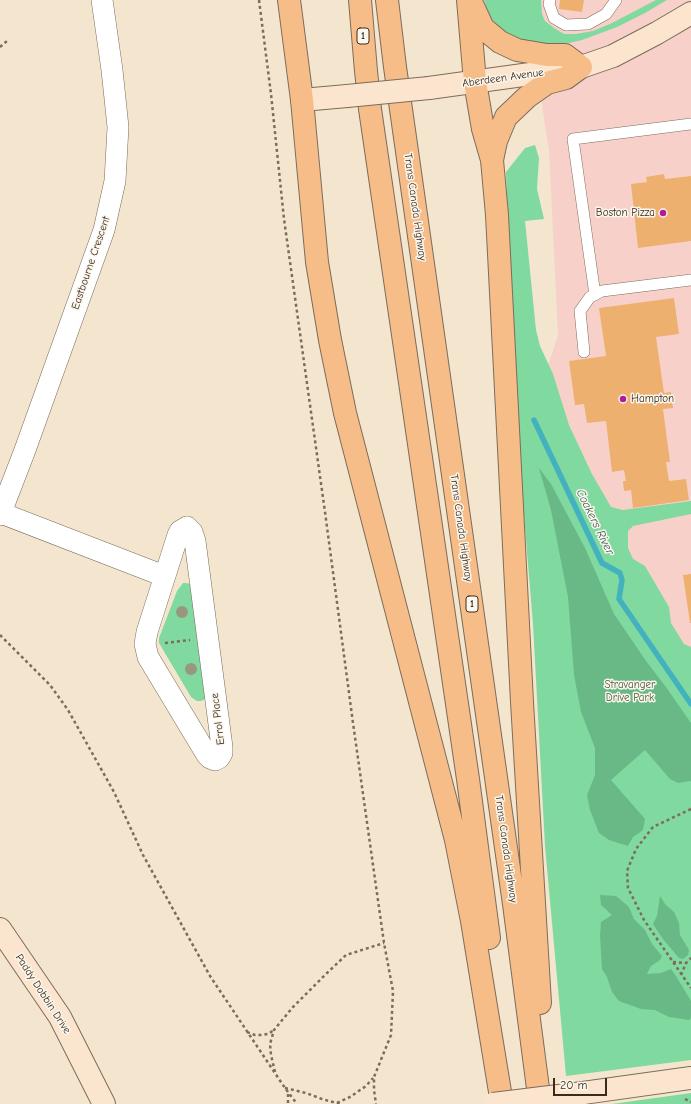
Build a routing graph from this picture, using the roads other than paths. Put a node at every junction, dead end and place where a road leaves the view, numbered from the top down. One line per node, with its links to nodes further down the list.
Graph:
1 (102, 0): 17 (street, Eastbourne Crescent)
2 (289, 0): 11 (highway)
3 (360, 0): 24 (highway, 1)
4 (387, 0): 25 (highway, Trans Canada Highway / 1)
5 (469, 0): 9 (highway); 10 (highway)
6 (550, 0): 7 (lane)
7 (616, 0)
8 (691, 13): 9 (main road, Aberdeen Avenue)
9 (581, 67): 10 (main road, Aberdeen Avenue); 13 (highway)
10 (475, 82): 11 (main road, Aberdeen Avenue, bridge); 13 (highway)
11 (302, 100): 23 (highway)
12 (691, 124): 15 (lane)
13 (492, 160): 26 (highway)
14 (691, 280): 15 (lane)
15 (595, 295): 16 (lane)
16 (584, 352)
17 (0, 514): 18 (street)
18 (164, 576): 18 (street, Errol Place)
19 (0, 929): 21 (main road, Paddy Dobbin Drive)
20 (691, 1078): 22 (main road, bridge)
21 (104, 1104)
22 (493, 1104)
23 (502, 1104)
24 (509, 1104)
25 (540, 1104)
26 (546, 1104)

